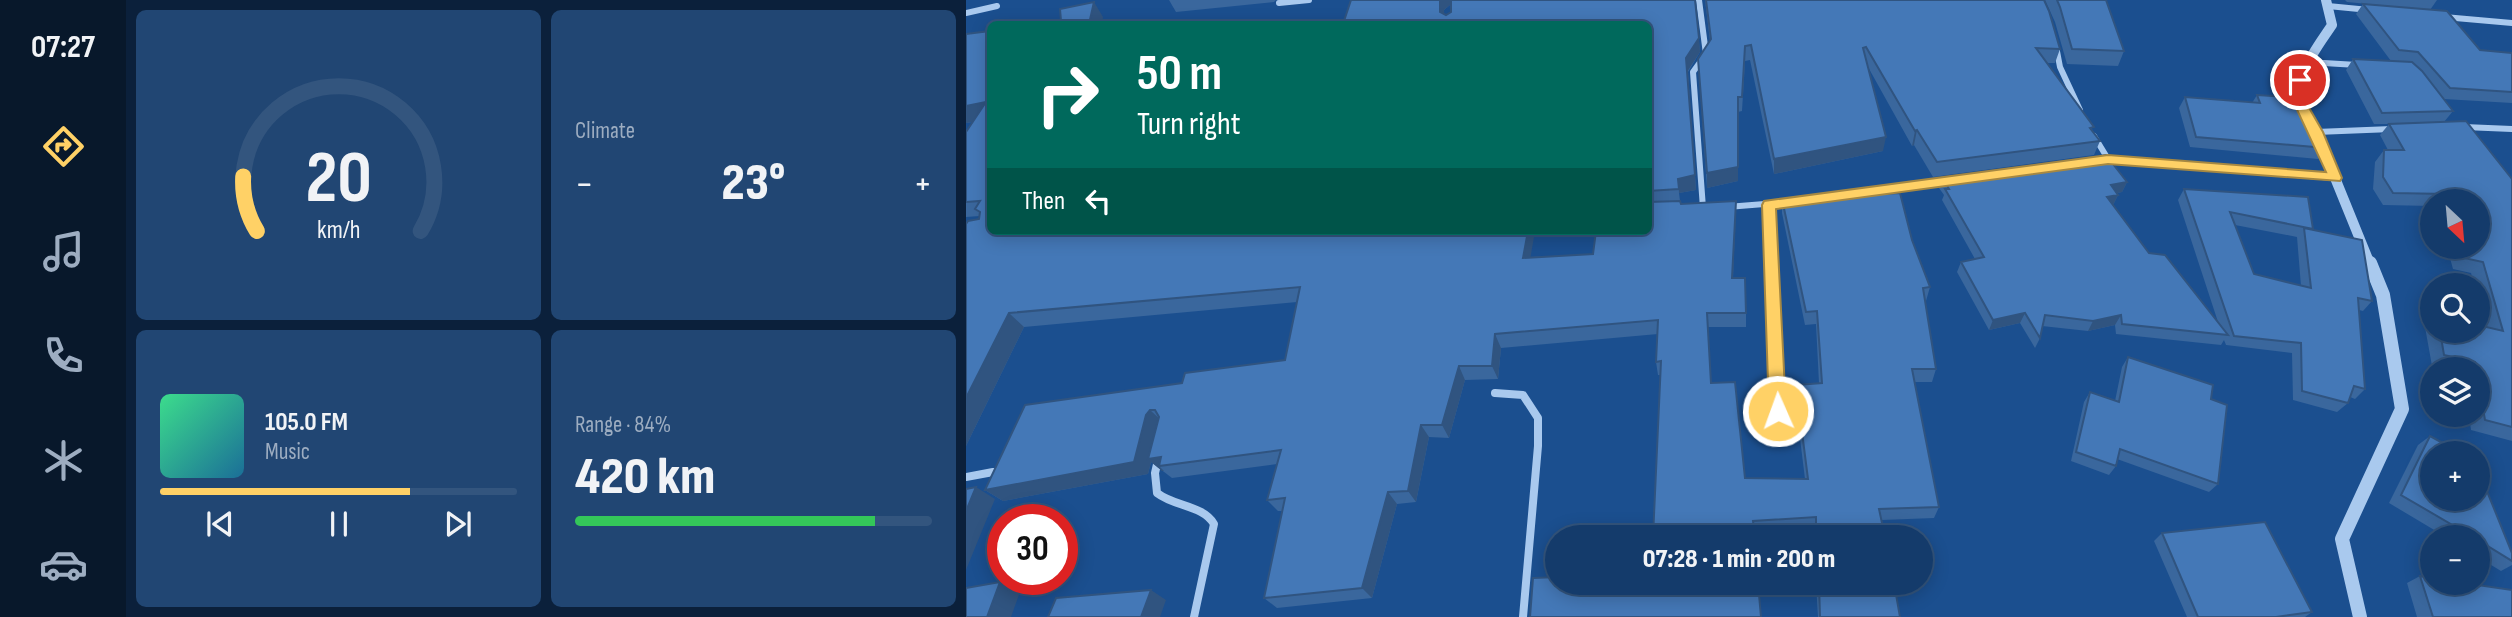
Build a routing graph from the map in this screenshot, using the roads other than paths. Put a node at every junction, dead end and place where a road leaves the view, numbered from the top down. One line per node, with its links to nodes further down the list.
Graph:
1 (1310, 0): 3 (street)
2 (1699, 0): 24 (street)
3 (1279, 3)
4 (2327, 3): 6 (street); 11 (street)
5 (997, 6): 7 (street)
6 (2380, 11)
7 (966, 13)
8 (2433, 16): 9 (street)
9 (2512, 23)
10 (2054, 40): 17 (street)
11 (2307, 62): 12 (street); 16 (street)
12 (2369, 65)
13 (2455, 127): 15 (street)
14 (2399, 129): 16 (street)
15 (2512, 129)
16 (2316, 132): 19 (street)
17 (2108, 159): 18 (street); 19 (street)
18 (2094, 161)
19 (2335, 178): 33 (street)
20 (1959, 179): 21 (street)
21 (1810, 200)
22 (1796, 201): 23 (street)
23 (1769, 205): 24 (street); 27 (street)
24 (1703, 208): 25 (street)
25 (1690, 209)
26 (1495, 393): 32 (street)
27 (1778, 411)
28 (1160, 451): 31 (street)
29 (993, 472): 30 (street)
30 (966, 477)
31 (1194, 617)
32 (1524, 617)
33 (2360, 617)

